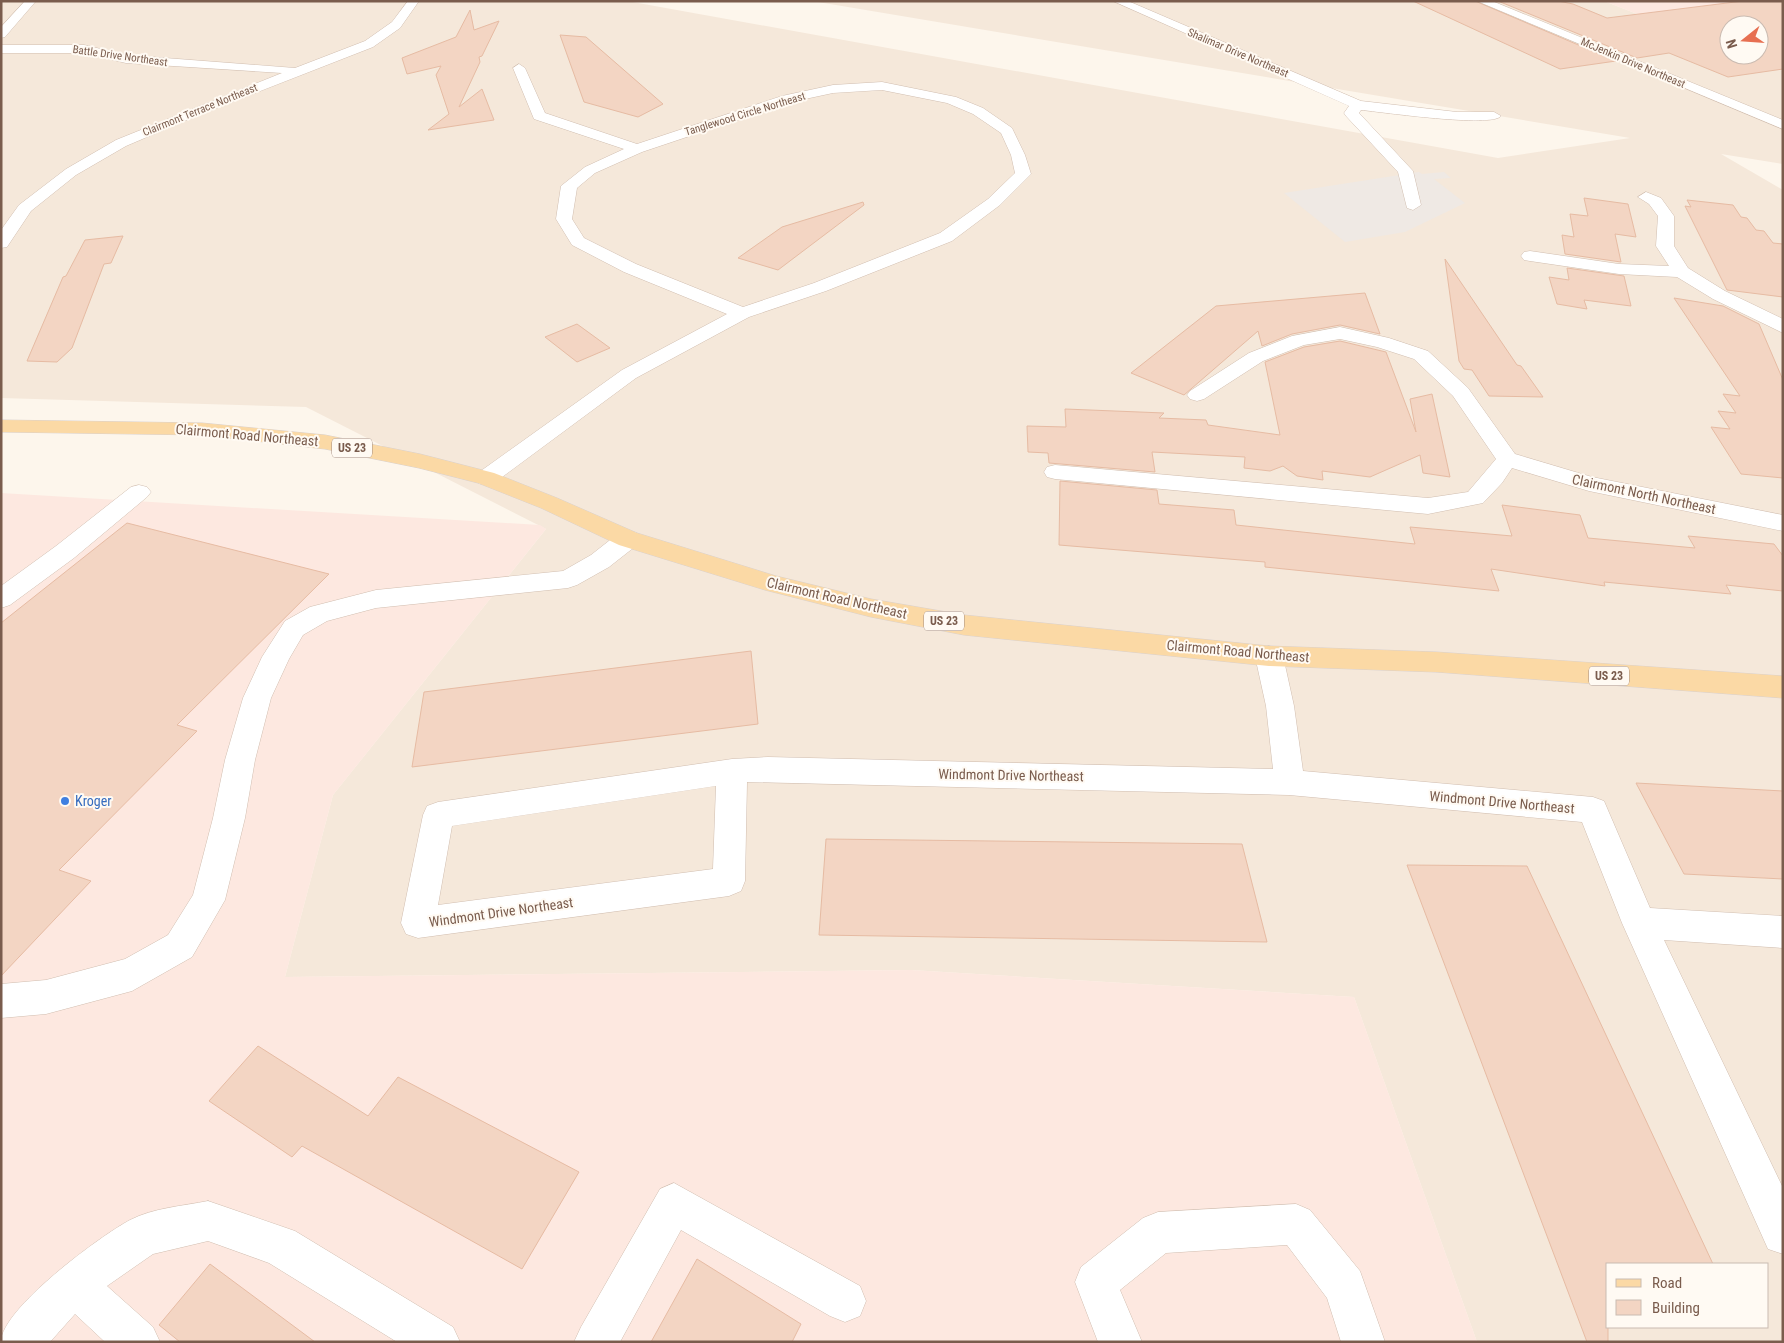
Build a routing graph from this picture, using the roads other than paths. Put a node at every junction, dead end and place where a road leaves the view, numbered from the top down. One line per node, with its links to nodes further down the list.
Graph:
1 (32, 1): 5 (street)
2 (414, 1): 8 (street, Clairmont Terrace Northeast)
3 (1118, 1): 9 (street, Shalimar Drive Northeast)
4 (1482, 1): 11 (street, McJenkin Drive Northeast)
5 (1, 34)
6 (1, 49): 8 (street, Battle Drive Northeast)
7 (519, 68): 12 (street)
8 (299, 70): 15 (street, Clairmont Terrace Northeast)
9 (1358, 105): 10 (street, Shalimar Drive Northeast); 14 (street)
10 (1494, 116)
11 (1783, 125)
12 (637, 149): 18 (street, Tanglewood Circle Northeast); 18 (street, Tanglewood Circle Northeast)
13 (1646, 197): 17 (street)
14 (1413, 205)
15 (2, 240)
16 (1530, 256): 17 (street)
17 (1681, 272): 19 (street)
18 (742, 313): 24 (street, Tanglewood Circle Northeast)
19 (1783, 326)
20 (1197, 395): 22 (street)
21 (1, 426): 24 (main road, Clairmont Road Northeast / US 23)
22 (1507, 459): 23 (street); 26 (street, Clairmont North Northeast)
23 (1055, 472)
24 (486, 478): 27 (main road, Clairmont Road Northeast / US 23)
25 (139, 492): 28 (street)
26 (1783, 523)
27 (628, 538): 29 (main road, Clairmont Road Northeast / US 23); 35 (street)
28 (1, 599)
29 (1269, 656): 30 (main road, Clairmont Road Northeast / US 23); 32 (street)
30 (1783, 687)
31 (732, 771): 31 (street, Windmont Drive Northeast); 32 (street, Windmont Drive Northeast)
32 (1289, 782): 33 (street, Windmont Drive Northeast)
33 (1639, 923): 34 (street); 36 (street, Windmont Drive Northeast)
34 (1783, 932)
35 (1, 1001)
36 (1783, 1234)
37 (73, 1284): 39 (street); 40 (street); 41 (street)
38 (845, 1301): 42 (street)
39 (20, 1342)
40 (138, 1342)
41 (438, 1342)
42 (596, 1342)
43 (1120, 1342): 44 (street)
44 (1363, 1342)

